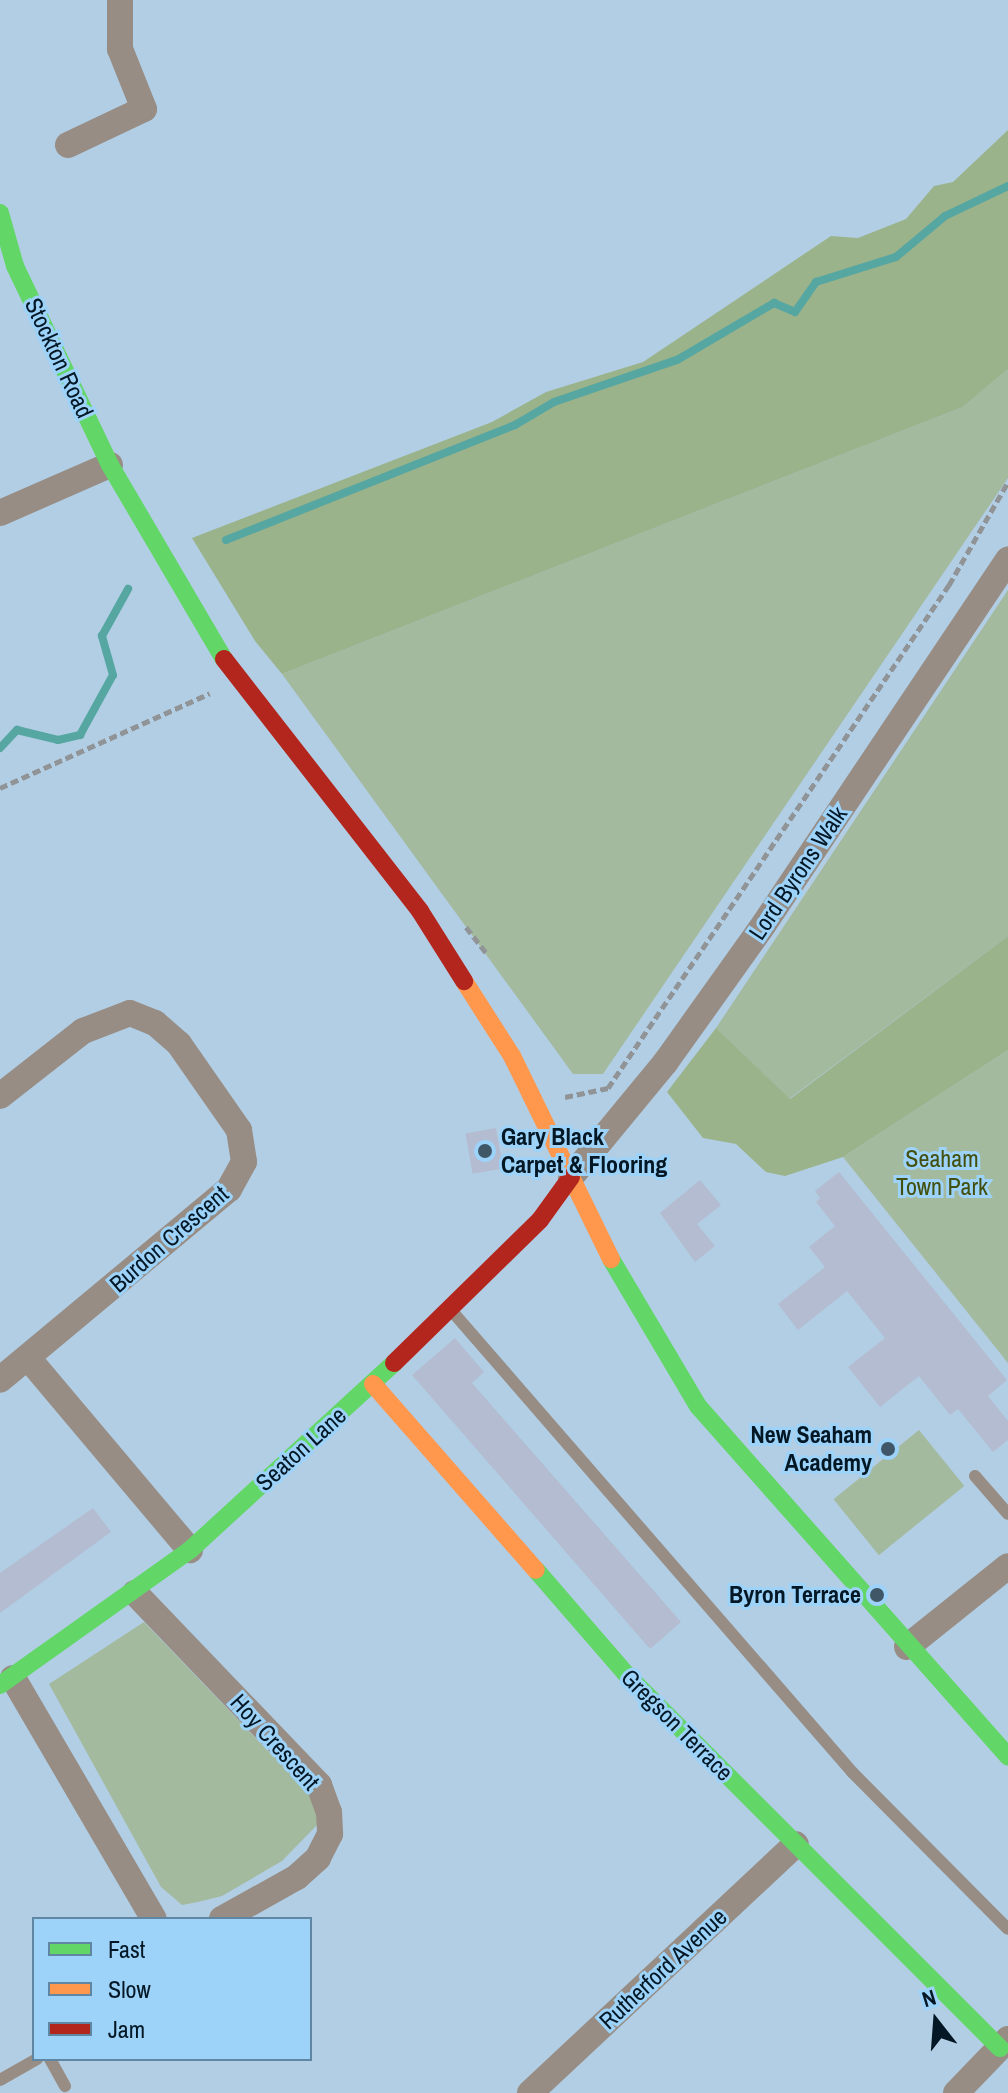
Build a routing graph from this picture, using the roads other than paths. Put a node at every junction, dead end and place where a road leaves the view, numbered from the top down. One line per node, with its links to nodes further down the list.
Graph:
1 (120, 0): 2 (street)
2 (68, 145)
3 (0, 213): 4 (main road, Stockton Road)
4 (110, 465): 5 (street); 8 (main road, Stockton Road)
5 (0, 513)
6 (1008, 559): 8 (street, Lord Byrons Walk)
7 (0, 1096): 10 (street, Burdon Crescent)
8 (571, 1177): 9 (main road, Seaton Lane); 18 (main road, Stockton Road)
9 (449, 1308): 12 (main road, Seaton Lane); 24 (lane)
10 (29, 1359): 11 (street, Burdon Crescent); 15 (street)
11 (0, 1380)
12 (373, 1384): 15 (main road, Seaton Lane); 21 (main road, Gregson Terrace)
13 (975, 1476): 14 (lane)
14 (1008, 1514)
15 (190, 1550): 17 (main road, Seaton Lane)
16 (1008, 1566): 18 (street)
17 (135, 1593): 19 (main road, Seaton Lane); 23 (street, Hoy Crescent)
18 (907, 1647): 20 (main road, Stockton Road)
19 (6, 1681): 22 (street)
20 (1008, 1756)
21 (796, 1844): 25 (main road, Gregson Terrace); 30 (street, Rutherford Avenue)
22 (153, 1917)
23 (226, 1917)
24 (1008, 1929)
25 (1004, 2044): 31 (street)
26 (33, 2061): 28 (lane)
27 (51, 2061): 29 (lane)
28 (0, 2080)
29 (65, 2086)
30 (530, 2093)
31 (956, 2093)

